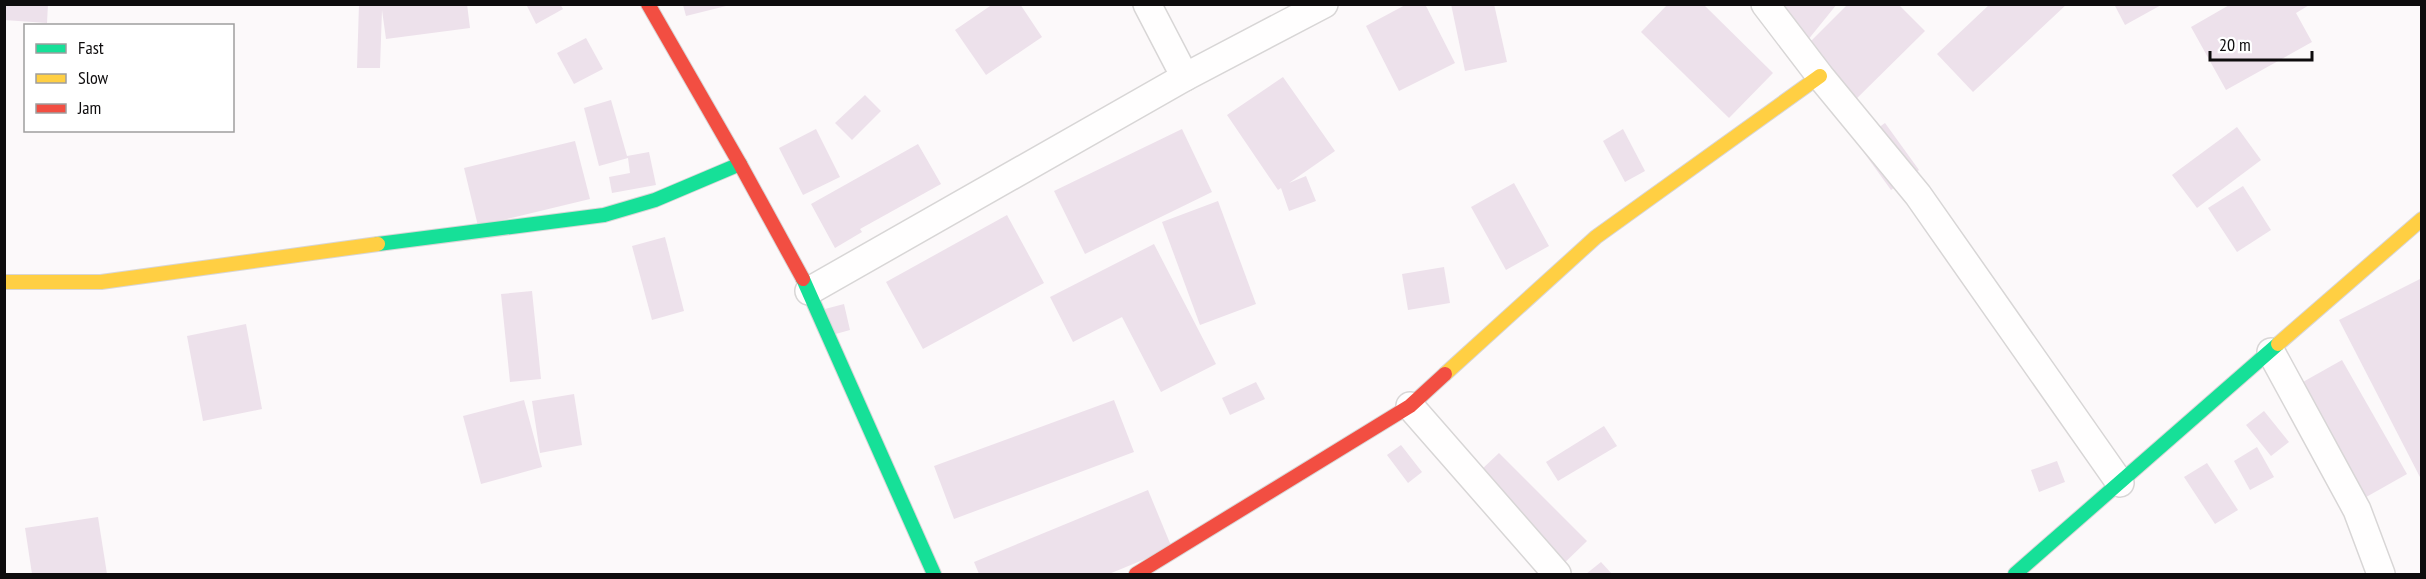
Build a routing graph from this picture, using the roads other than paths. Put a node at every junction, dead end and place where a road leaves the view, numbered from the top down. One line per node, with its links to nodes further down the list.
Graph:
1 (648, 4): 7 (street)
2 (1147, 4): 6 (street)
3 (1324, 4): 6 (street)
4 (1765, 4): 5 (street)
5 (1820, 76): 12 (street); 13 (street)
6 (1185, 77): 10 (street)
7 (740, 164): 9 (street); 10 (street)
8 (2421, 219): 11 (street)
9 (4, 282)
10 (809, 291): 14 (street)
11 (2271, 352): 13 (street); 18 (street)
12 (1410, 406): 15 (street); 16 (street)
13 (2120, 483): 17 (street)
14 (934, 574)
15 (1136, 574)
16 (1557, 574)
17 (2015, 574)
18 (2380, 574)

